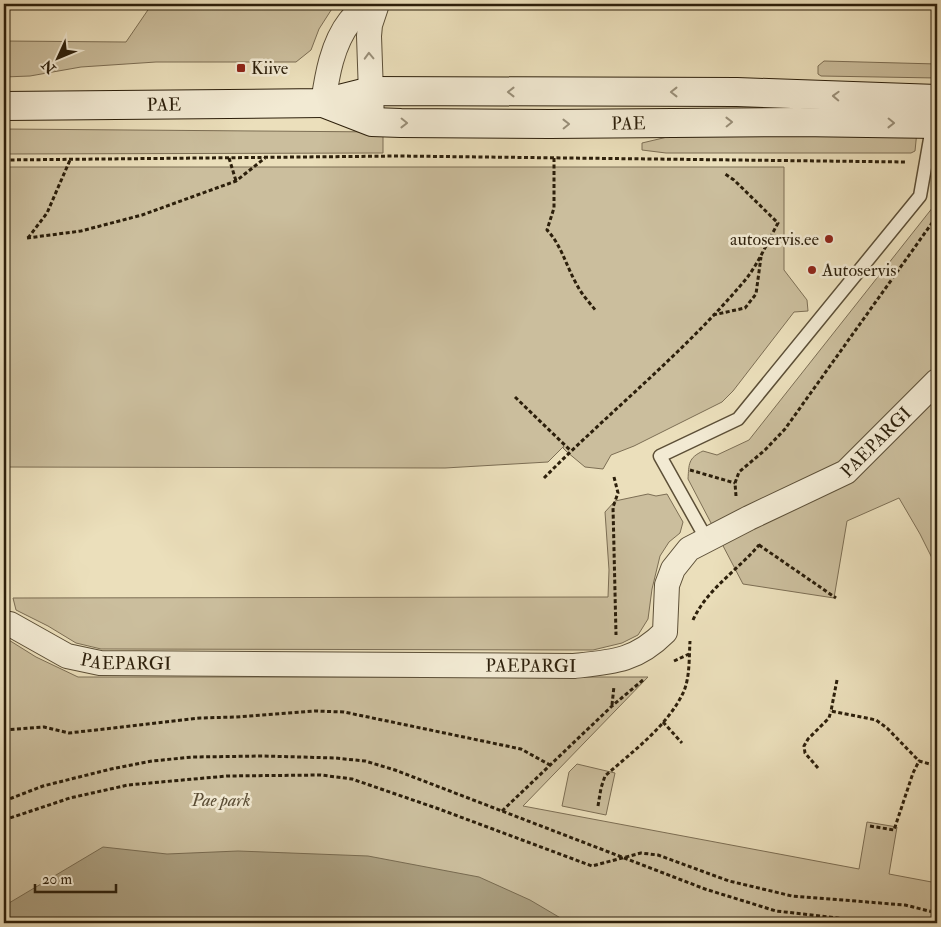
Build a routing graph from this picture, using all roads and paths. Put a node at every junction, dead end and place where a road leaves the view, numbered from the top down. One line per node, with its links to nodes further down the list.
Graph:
1 (371, 6): 2 (street, one-way to 1); 3 (street)
2 (371, 91): 3 (main road, PAE); 5 (main road, PAE, one-way to 2); 6 (street)
3 (323, 104): 4 (main road, PAE); 6 (main road, PAE)
4 (4, 106)
5 (934, 111): 6 (main road, PAE, one-way to 5); 12 (lane)
6 (372, 122)
7 (229, 158): 8 (path); 11 (path); 14 (path)
8 (265, 158): 9 (path); 14 (path)
9 (554, 158): 12 (path); 17 (path)
10 (4, 160): 11 (path)
11 (70, 160): 14 (path)
12 (926, 162): 22 (lane)
13 (725, 174): 16 (path)
14 (236, 181)
15 (937, 216): 25 (path)
16 (761, 254): 18 (path); 18 (path)
17 (596, 311)
18 (713, 315): 21 (path)
19 (937, 381): 26 (street, PAEPARGI)
20 (515, 397): 21 (path)
21 (571, 451): 24 (path)
22 (663, 461): 25 (path); 27 (lane)
23 (614, 477): 34 (path)
24 (544, 478)
25 (735, 483): 26 (path)
26 (749, 518): 27 (street, PAEPARGI); 28 (path)
27 (707, 540): 34 (street, PAEPARGI)
28 (759, 545): 29 (path); 31 (path)
29 (836, 598)
30 (4, 623): 34 (street, PAEPARGI)
31 (692, 627)
32 (690, 635): 33 (path)
33 (689, 654): 35 (path); 40 (path)
34 (616, 661): 38 (path)
35 (672, 662)
36 (649, 676): 38 (path)
37 (837, 680): 39 (path)
38 (612, 706): 44 (path)
39 (831, 711): 43 (path); 46 (path)
40 (663, 722): 42 (path); 48 (path)
41 (4, 730): 44 (path)
42 (682, 743)
43 (919, 761): 45 (path); 51 (path)
44 (550, 765): 49 (path)
45 (937, 766)
46 (818, 768)
47 (4, 800): 49 (path)
48 (598, 806)
49 (502, 811): 52 (path)
50 (4, 820): 52 (path)
51 (870, 826)
52 (622, 858): 53 (path); 54 (path)
53 (937, 913)
54 (882, 923)

